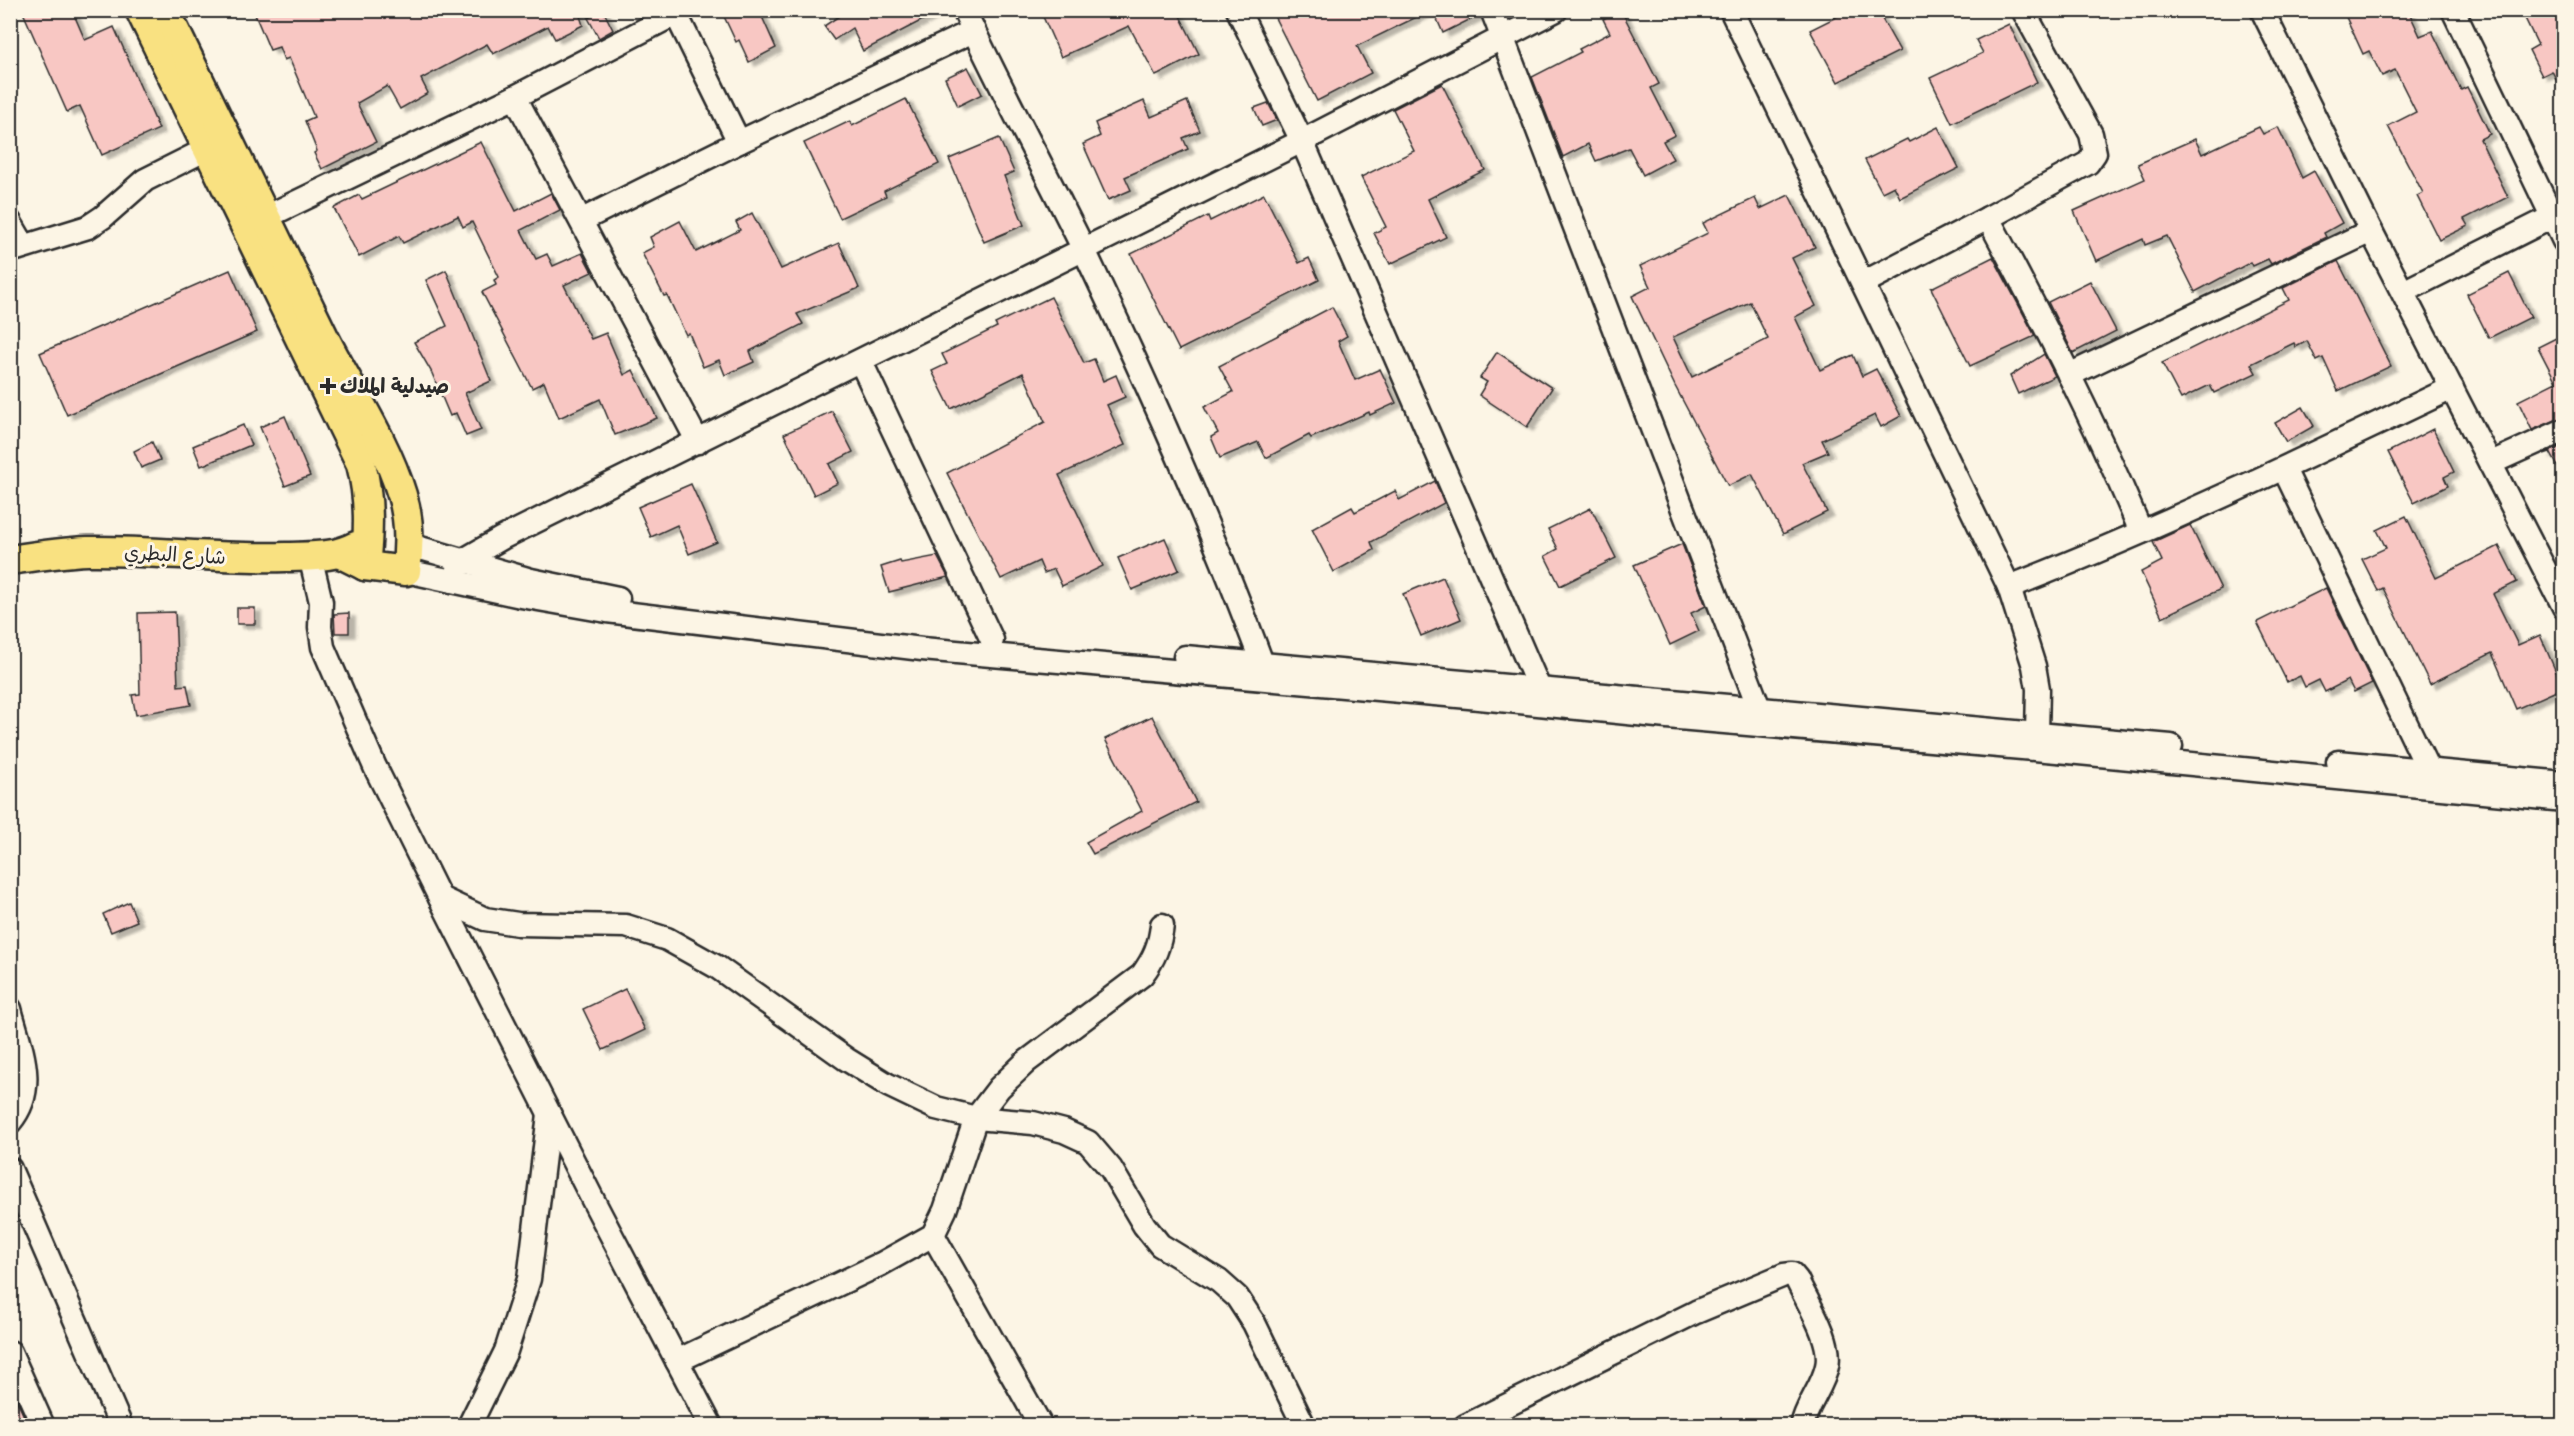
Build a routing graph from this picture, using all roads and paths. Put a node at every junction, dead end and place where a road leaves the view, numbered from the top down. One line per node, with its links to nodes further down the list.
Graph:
1 (140, 10): 16 (main road)
2 (165, 10): 18 (main road)
3 (1238, 10): 14 (street)
4 (1492, 10): 12 (street)
5 (1556, 10): 12 (street)
6 (1731, 10): 26 (street)
7 (2023, 10): 19 (street)
8 (2262, 10): 22 (street)
9 (2453, 10): 17 (street)
10 (674, 12): 13 (street); 15 (street)
11 (969, 21): 15 (street); 25 (street)
12 (1504, 37): 14 (street); 47 (street)
13 (515, 97): 18 (street); 20 (street)
14 (1302, 141): 25 (street); 46 (street)
15 (739, 142): 20 (street)
16 (209, 148): 24 (street); 36 (main road)
17 (2558, 214): 23 (street); 27 (street)
18 (266, 217): 38 (main road)
19 (1988, 218): 26 (street); 29 (street)
20 (582, 220): 32 (street)
21 (10, 222): 24 (street)
22 (2370, 231): 27 (street); 29 (street)
23 (2564, 242)
24 (17, 249)
25 (1083, 249): 28 (street); 45 (street)
26 (1863, 283): 42 (street)
27 (2403, 292): 30 (street)
28 (861, 362): 32 (street); 44 (street)
29 (2069, 375): 35 (street)
30 (2452, 388): 33 (street); 34 (street)
31 (2564, 430): 33 (street)
32 (698, 441): 40 (street)
33 (2491, 463): 43 (street)
34 (2284, 469): 35 (street); 50 (street)
35 (2141, 532): 42 (street)
36 (358, 553): 37 (main road, شارع البطري); 38 (main road, شارع البطري)
37 (310, 556): 39 (main road, شارع البطري); 53 (street)
38 (408, 558): 40 (street); 41 (street)
39 (10, 560)
40 (462, 561): 41 (street); 44 (street)
41 (450, 581): 48 (street)
42 (2009, 586): 49 (street)
43 (2564, 607)
44 (992, 640): 45 (street)
45 (1262, 663): 46 (street)
46 (1539, 688): 47 (street)
47 (1759, 708): 48 (street)
48 (1867, 727): 49 (street); 52 (street)
49 (2037, 733): 50 (street)
50 (2428, 769): 51 (street)
51 (2564, 783)
52 (2564, 800)
53 (440, 898): 56 (street); 57 (street)
54 (1162, 925): 57 (street)
55 (10, 1009): 58 (street)
56 (549, 1114): 62 (street); 65 (street)
57 (976, 1118): 60 (street); 68 (street)
58 (10, 1122)
59 (10, 1169): 64 (street)
60 (933, 1234): 62 (street); 67 (street)
61 (10, 1352): 63 (street)
62 (677, 1361): 66 (street)
63 (43, 1425)
64 (121, 1425)
65 (469, 1425)
66 (711, 1425)
67 (1041, 1425)
68 (1304, 1425)
69 (1465, 1425): 70 (street)
70 (1802, 1425)

